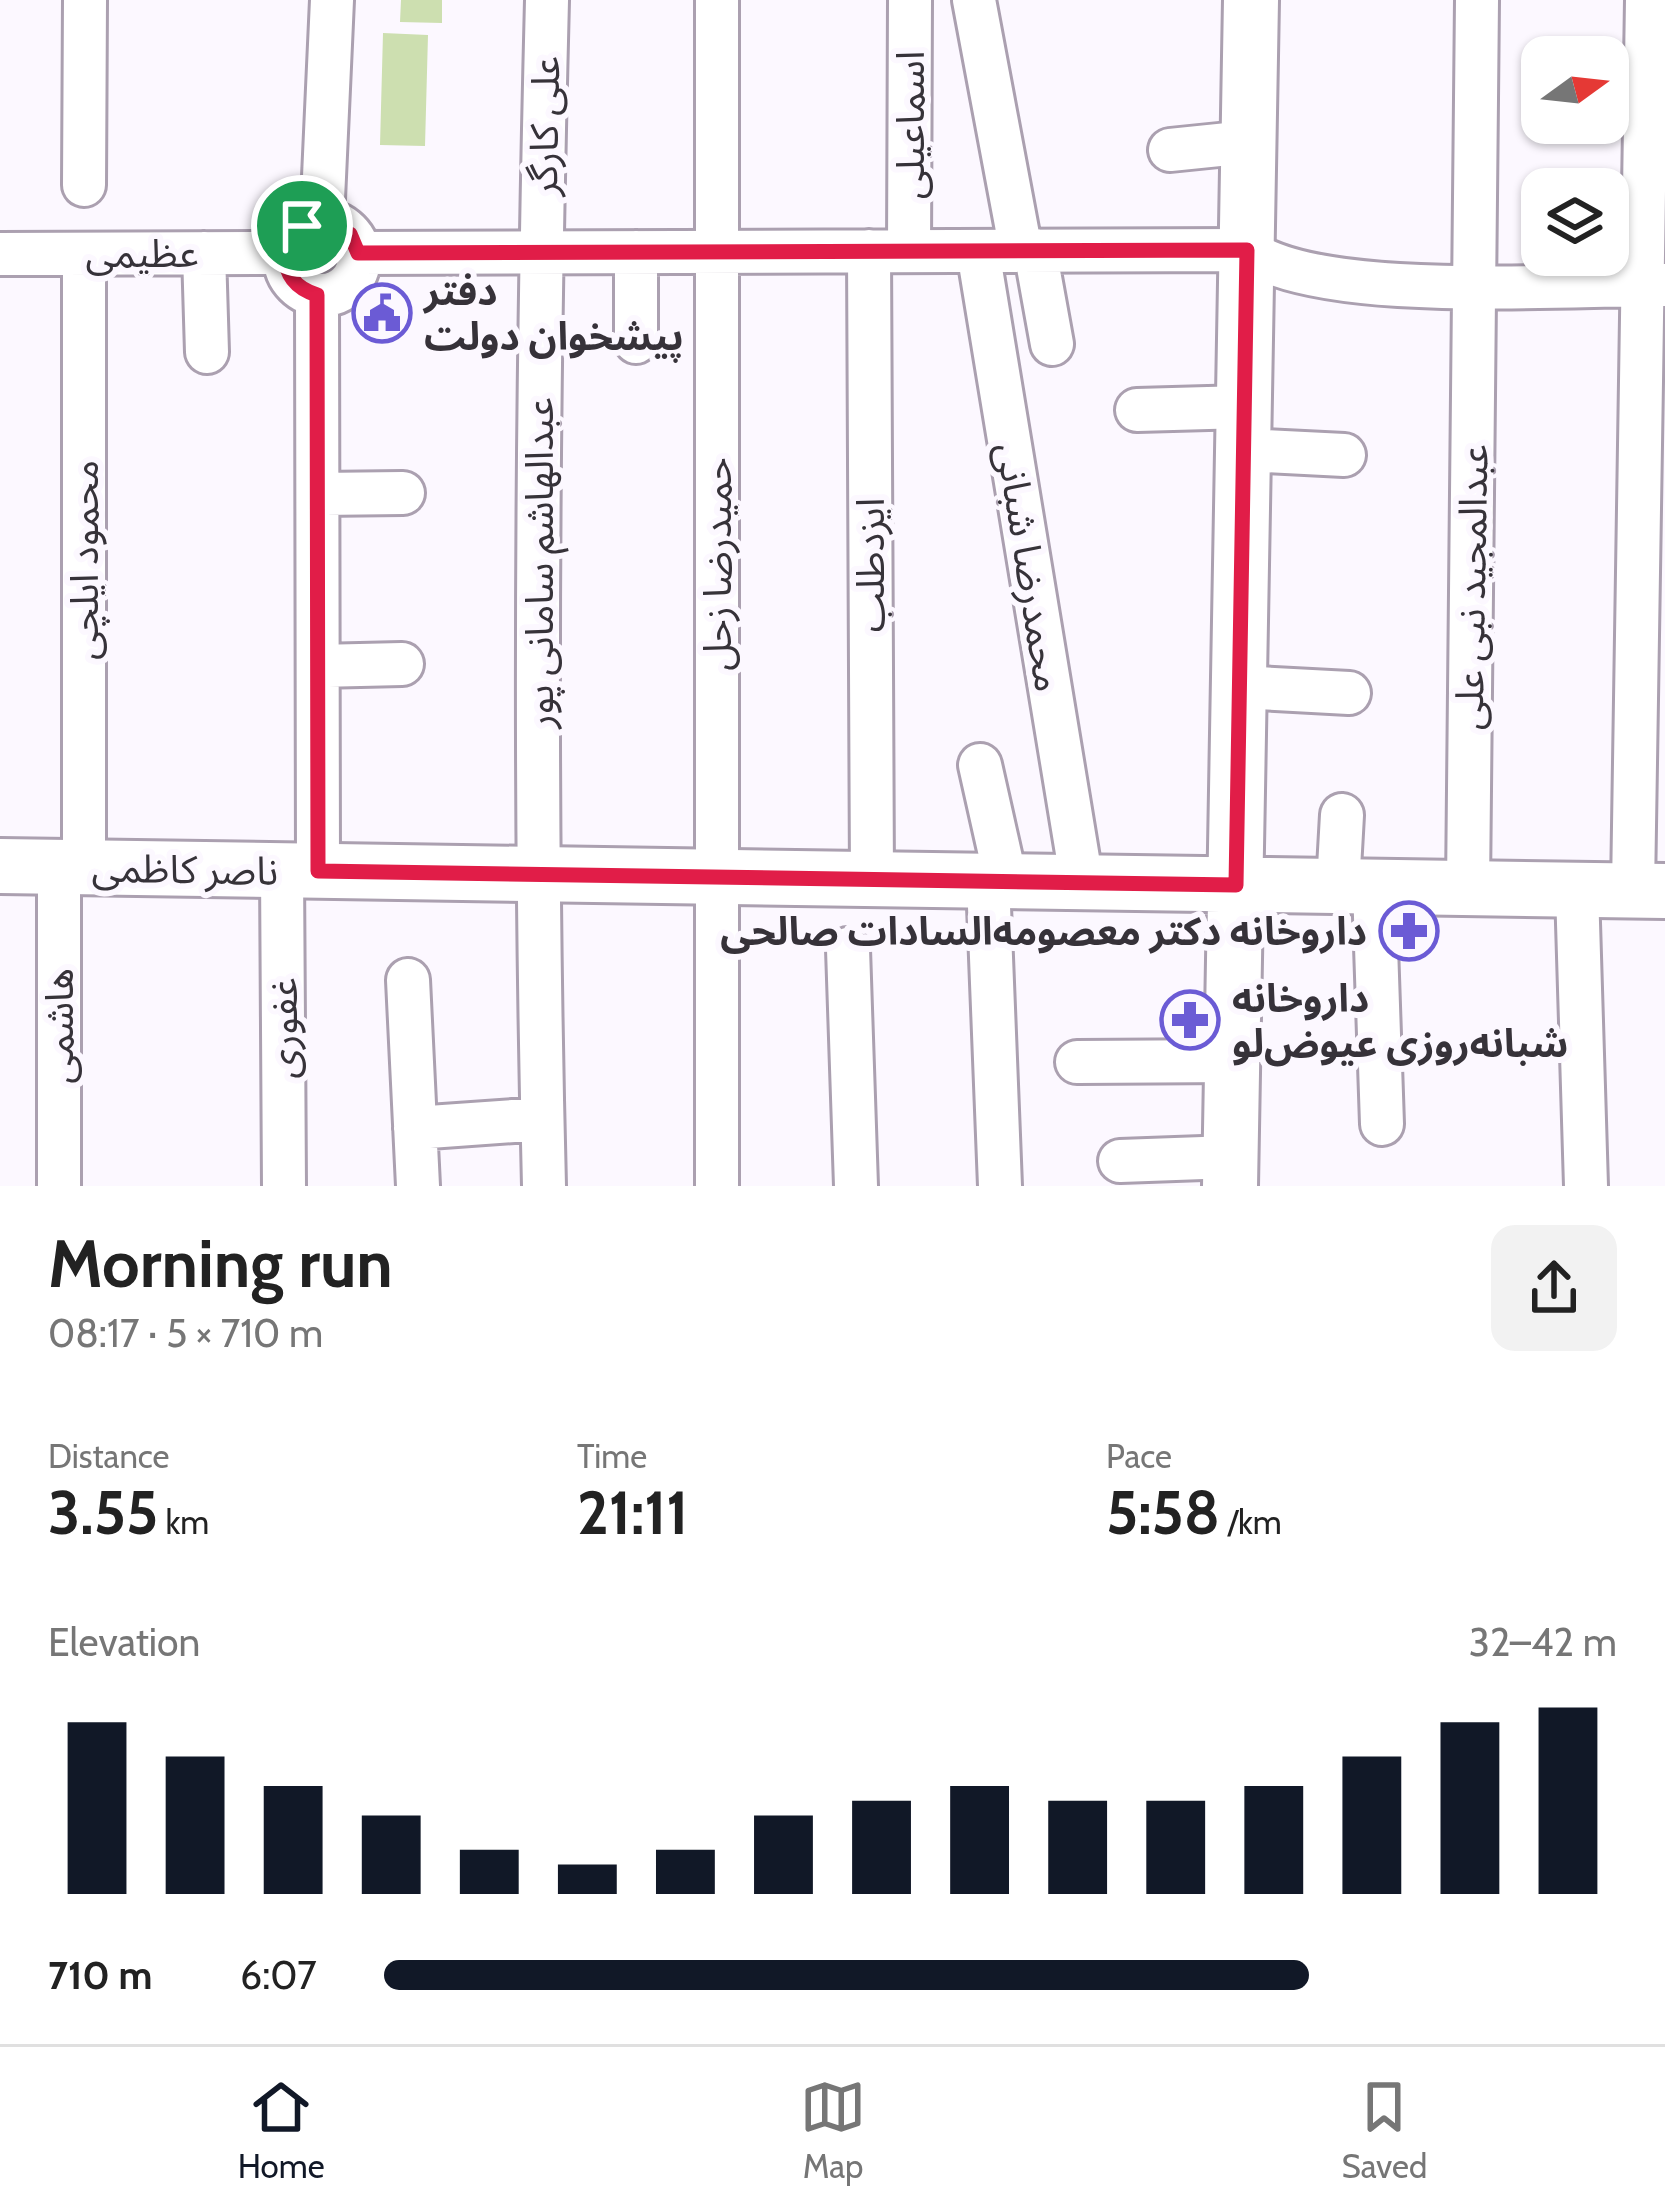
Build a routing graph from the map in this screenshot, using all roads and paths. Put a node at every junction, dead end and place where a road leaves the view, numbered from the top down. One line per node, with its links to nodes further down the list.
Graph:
1 (85, 0): 12 (street)
2 (332, 0): 13 (street)
3 (548, 0): 23 (street, علی کارگر)
4 (717, 0): 19 (street, حمیدرضا زحل)
5 (910, 0): 16 (street, اسماعیلی)
6 (974, 0): 14 (street)
7 (1251, 0): 10 (main road)
8 (1477, 0): 27 (street, عبدالمجید نبی علی)
9 (1647, 0): 26 (street)
10 (1248, 142): 11 (street); 15 (main road)
11 (1170, 150)
12 (84, 185)
13 (322, 221): 21 (street); 22 (street)
14 (1028, 250): 15 (street); 17 (street); 30 (street)
15 (1247, 250): 27 (street); 33 (main road)
16 (889, 251): 17 (street); 19 (street); 48 (street, ایزدطلب)
17 (978, 251): 50 (street, محمدرضا شبانی)
18 (635, 252): 19 (street); 23 (street); 29 (street)
19 (717, 252): 47 (street, حمیدرضا زحل)
20 (205, 253): 21 (street, عظیمی); 25 (street, عظیمی); 31 (street)
21 (285, 253): 28 (street)
22 (358, 253): 23 (street); 28 (street)
23 (541, 253): 46 (street, عبدالهاشم سامانی پور)
24 (0, 254): 25 (street, عظیمی)
25 (84, 254): 44 (street, محمود ایلچی)
26 (1654, 285): 27 (street); 55 (street)
27 (1475, 286): 53 (street, عبدالمجید نبی علی)
28 (317, 295): 36 (street, غفوری)
29 (636, 342)
30 (1052, 344)
31 (207, 352)
32 (1137, 410): 33 (street)
33 (1244, 429): 34 (street); 39 (main road)
34 (1344, 455)
35 (403, 493): 36 (street)
36 (319, 494): 38 (street, غفوری)
37 (402, 664): 38 (street)
38 (318, 666): 45 (street, غفوری)
39 (1239, 687): 40 (street); 51 (main road)
40 (1349, 693)
41 (980, 765): 49 (street)
42 (1342, 815): 52 (street)
43 (0, 866): 44 (main road, ناصر کاظمی)
44 (71, 867): 45 (main road, ناصر کاظمی); 65 (street, هاشمی)
45 (300, 870): 46 (main road, ناصر کاظمی); 66 (street, غفوری)
46 (536, 874): 47 (main road, ناصر کاظمی); 60 (street, عبدالهاشم سامانی پور)
47 (716, 877): 48 (main road, ناصر کاظمی); 69 (street, حمیدرضا زحل)
48 (872, 879): 49 (main road, ناصر کاظمی)
49 (997, 881): 50 (main road, ناصر کاظمی); 71 (street)
50 (1082, 883): 51 (main road, ناصر کاظمی)
51 (1236, 885): 52 (main road, ناصر کاظمی); 58 (main road)
52 (1356, 887): 53 (main road, ناصر کاظمی); 61 (street)
53 (1468, 888): 54 (main road, ناصر کاظمی)
54 (1576, 890): 55 (main road, ناصر کاظمی); 72 (street)
55 (1649, 890)
56 (848, 949): 70 (street)
57 (408, 980): 62 (street)
58 (1233, 1061): 59 (street); 64 (main road)
59 (1077, 1062)
60 (542, 1119): 62 (street); 68 (street, عبدالهاشم سامانی پور)
61 (1382, 1124)
62 (415, 1128): 67 (street)
63 (1120, 1161): 64 (street)
64 (1231, 1172)
65 (59, 1186)
66 (284, 1186)
67 (418, 1186)
68 (544, 1186)
69 (717, 1186)
70 (856, 1186)
71 (1000, 1186)
72 (1586, 1186)

